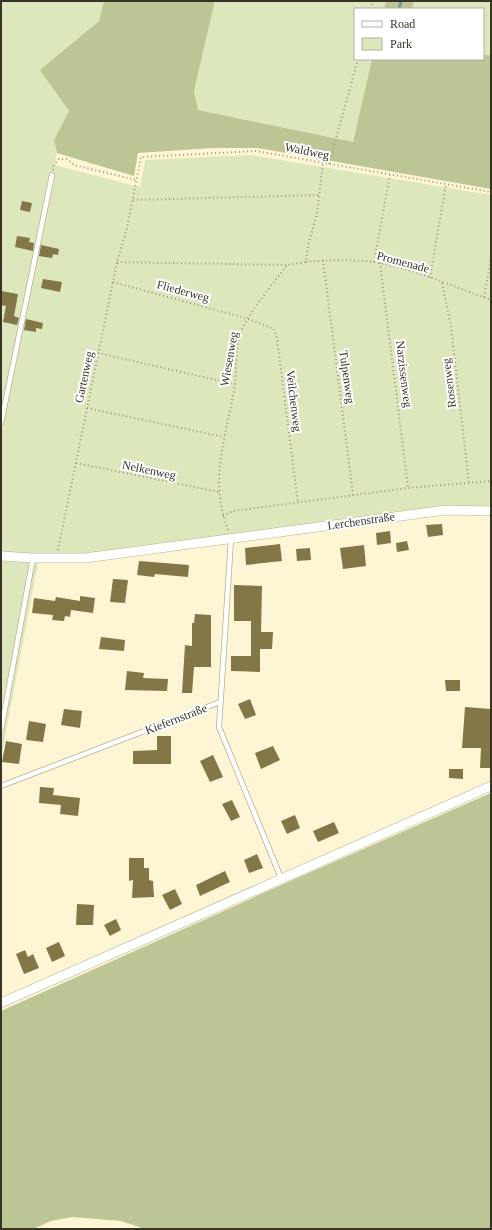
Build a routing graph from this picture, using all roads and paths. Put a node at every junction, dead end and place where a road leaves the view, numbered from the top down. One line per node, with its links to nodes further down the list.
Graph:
1 (358, 60): 3 (path)
2 (323, 163): 3 (path, Waldweg); 6 (path, Waldweg); 9 (path)
3 (329, 164): 4 (path, Waldweg)
4 (390, 174): 7 (path, Waldweg); 15 (path)
5 (52, 175): 6 (path); 27 (lane)
6 (136, 180): 10 (path, Gartenweg)
7 (446, 184): 8 (path, Waldweg); 18 (path)
8 (491, 192)
9 (320, 195): 10 (path); 14 (path)
10 (132, 200): 13 (path, Gartenweg)
11 (491, 259): 21 (path)
12 (323, 260): 14 (path, Promenade); 15 (path, Promenade); 34 (path, Tulpenweg)
13 (117, 262): 17 (path); 19 (path, Gartenweg)
14 (306, 262): 17 (path)
15 (374, 262): 16 (path, Promenade)
16 (380, 263): 18 (path, Promenade); 32 (path, Narzissenweg)
17 (288, 265): 23 (path, Wiesenweg)
18 (430, 278): 20 (path, Promenade)
19 (113, 282): 23 (path, Fliederweg); 24 (path, Gartenweg)
20 (442, 283): 21 (path, Promenade); 31 (path, Rosenweg)
21 (484, 297): 22 (path, Promenade)
22 (491, 300)
23 (249, 319): 25 (path, Wiesenweg); 35 (path, Veilchenweg)
24 (98, 353): 25 (path); 26 (path, Gartenweg)
25 (234, 384): 28 (path, Wiesenweg)
26 (87, 408): 28 (path); 29 (path, Gartenweg)
27 (1, 423)
28 (224, 437): 33 (path, Wiesenweg)
29 (76, 463): 33 (path, Nelkenweg); 41 (path, Gartenweg)
30 (491, 481): 31 (path)
31 (469, 483): 32 (path)
32 (408, 488): 34 (path)
33 (219, 492): 37 (path, Wiesenweg)
34 (353, 495): 35 (path)
35 (298, 503): 37 (path)
36 (491, 511): 38 (street, Lerchenstraße)
37 (223, 516): 38 (path, Wiesenweg)
38 (231, 539): 41 (street, Lerchenstraße); 42 (lane)
39 (1, 556): 40 (street, Lerchenstraße)
40 (33, 558): 41 (street, Lerchenstraße); 43 (lane)
41 (57, 559)
42 (220, 702): 44 (lane, Kiefernstraße); 46 (lane, Kiefernstraße)
43 (1, 730)
44 (1, 786)
45 (491, 786): 46 (street)
46 (281, 878): 47 (street)
47 (1, 1002)

